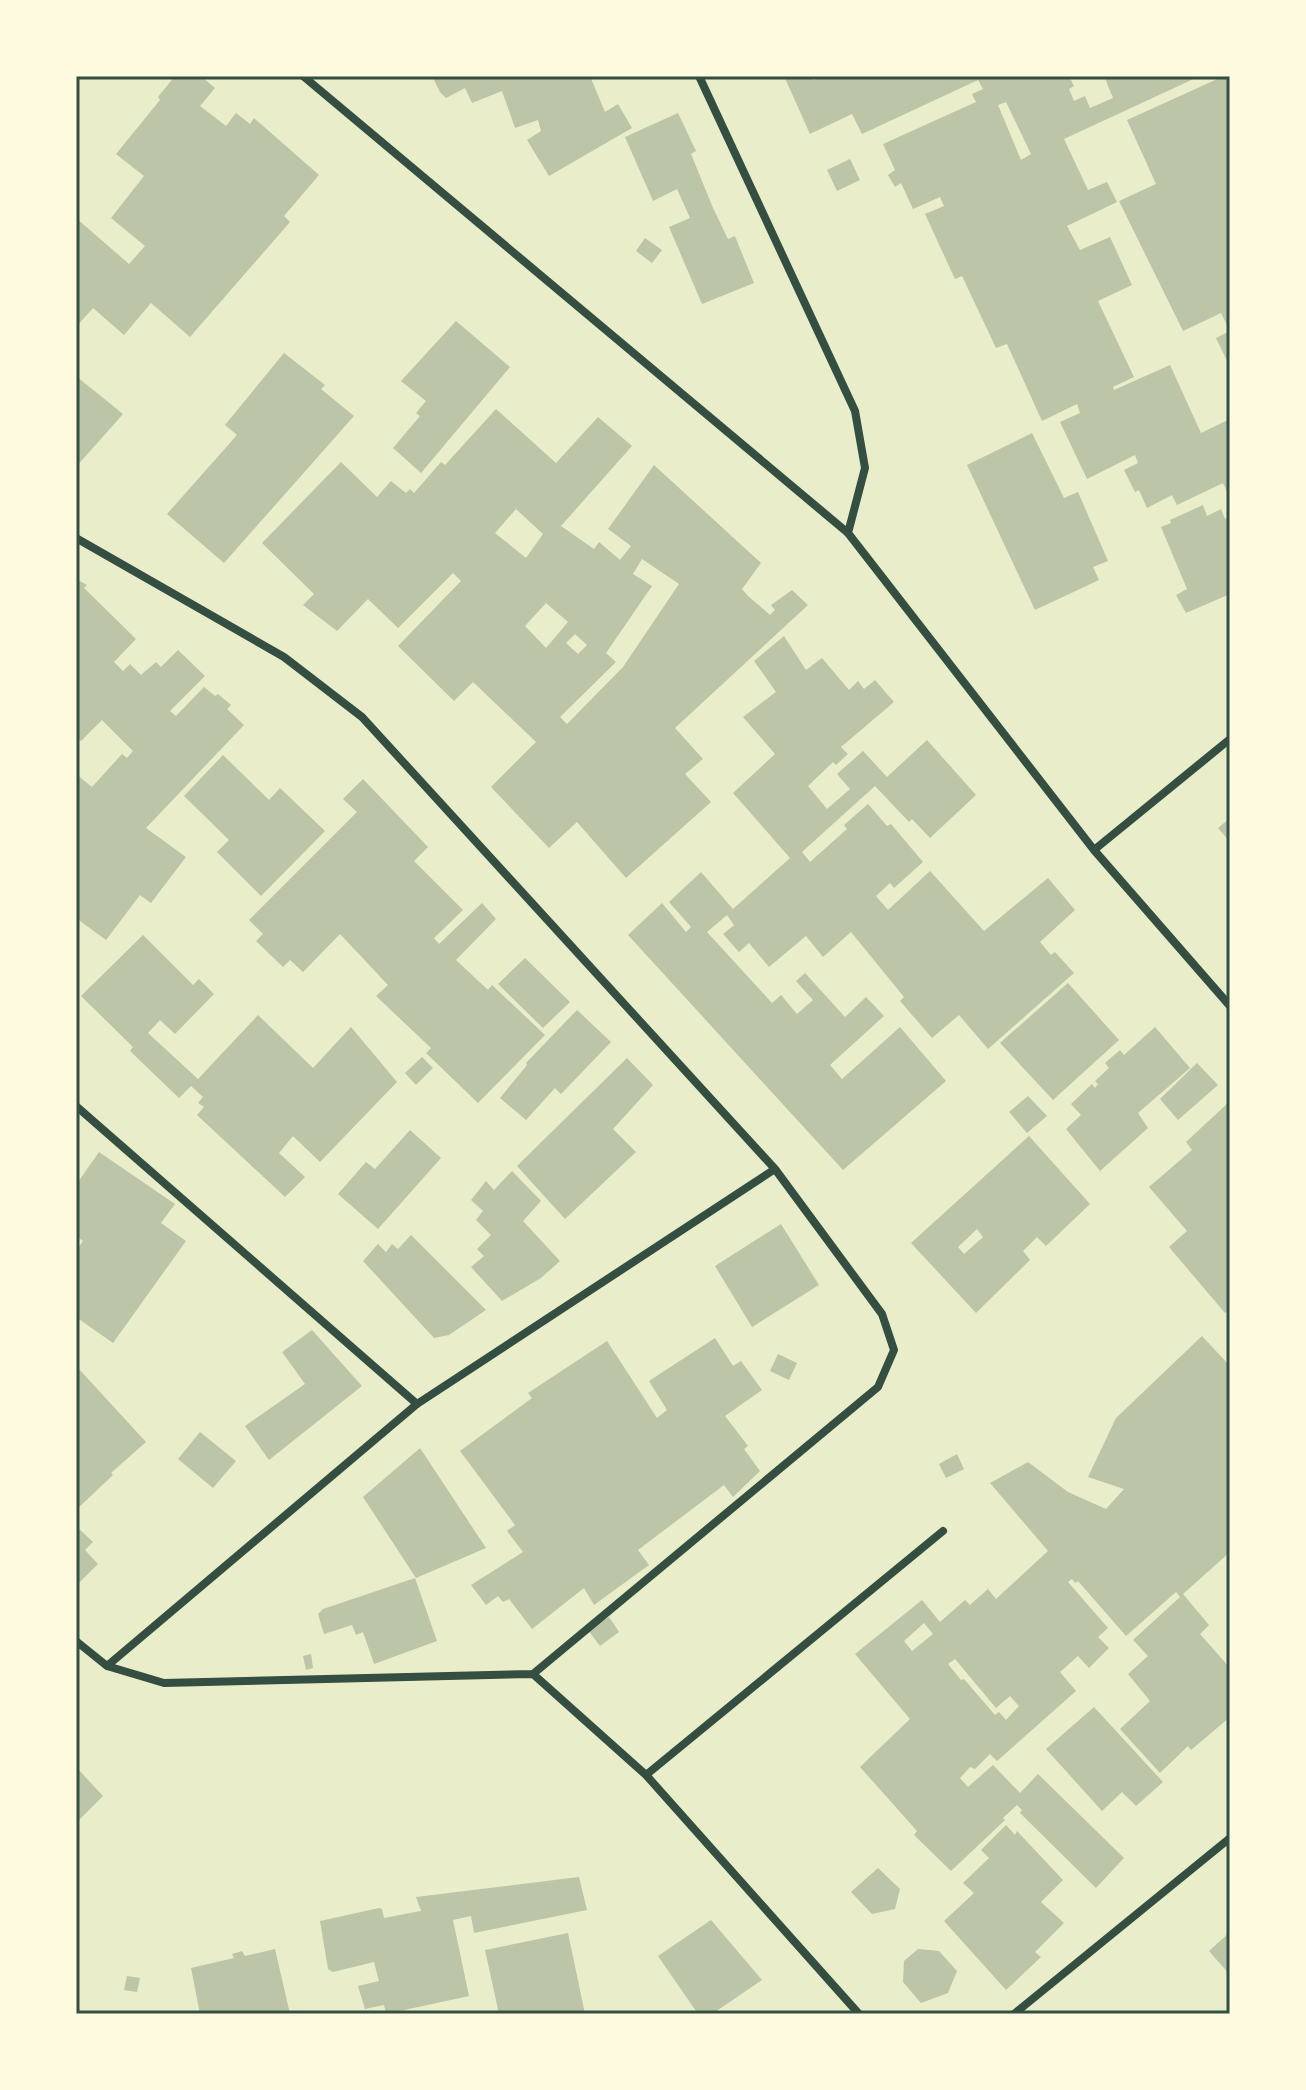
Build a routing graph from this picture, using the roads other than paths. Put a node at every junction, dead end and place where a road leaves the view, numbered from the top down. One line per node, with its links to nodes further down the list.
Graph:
1 (303, 76): 3 (street)
2 (699, 76): 3 (street)
3 (848, 533): 6 (street)
4 (76, 538): 9 (street)
5 (1230, 739): 6 (street)
6 (1094, 850): 7 (street)
7 (1230, 1006)
8 (76, 1106): 10 (street)
9 (775, 1169): 10 (street); 14 (street)
10 (417, 1404): 13 (street)
11 (943, 1531): 15 (street)
12 (76, 1641): 13 (street)
13 (107, 1666): 14 (street)
14 (533, 1674): 15 (street)
15 (646, 1775): 17 (street)
16 (1230, 1838): 18 (street)
17 (859, 2014)
18 (1014, 2014)

